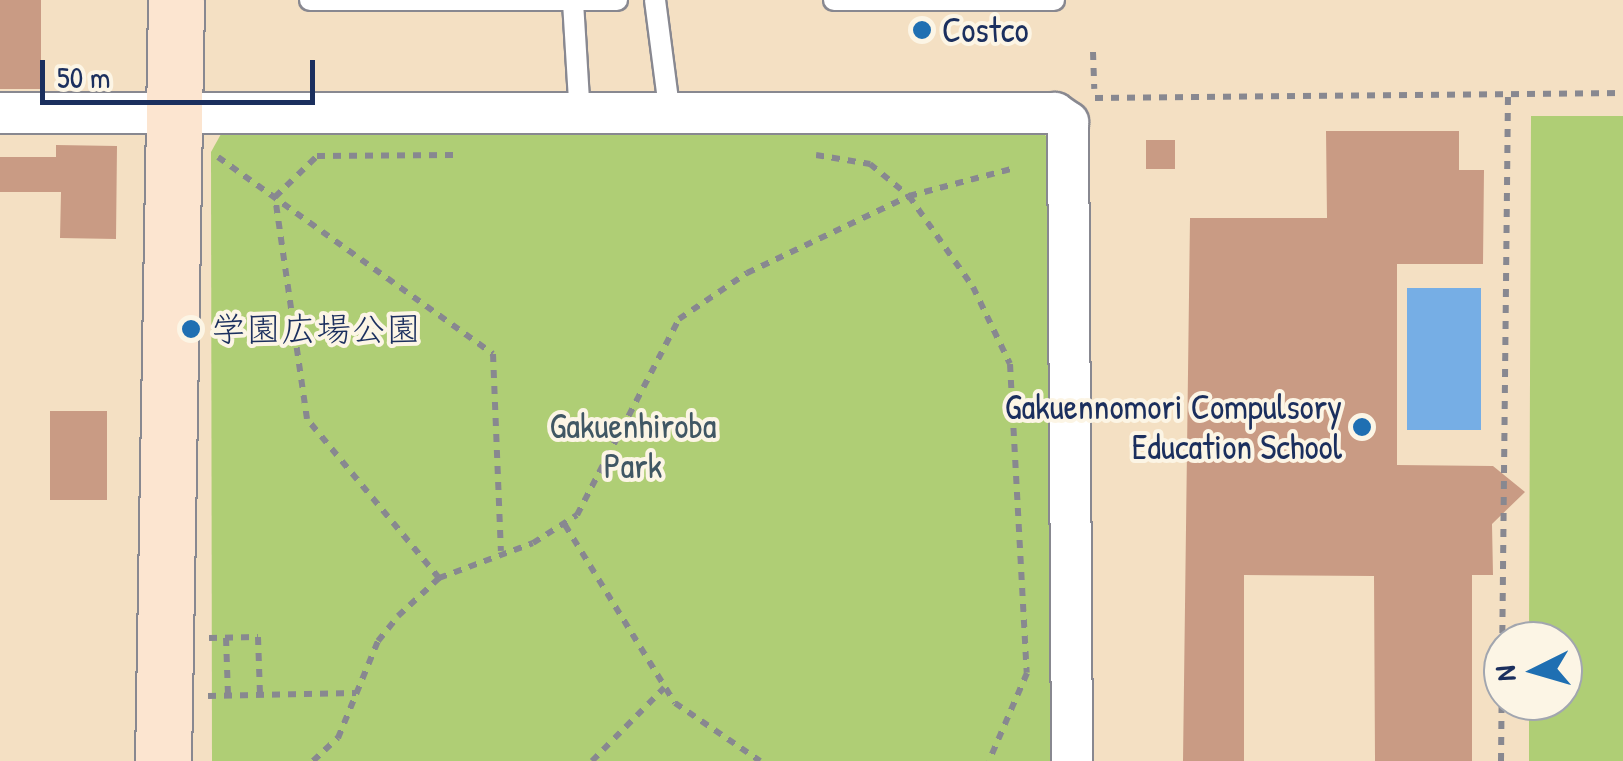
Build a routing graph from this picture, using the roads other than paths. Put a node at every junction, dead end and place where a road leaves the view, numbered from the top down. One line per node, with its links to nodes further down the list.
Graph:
1 (176, 0): 9 (street)
2 (310, 0): 7 (lane)
3 (617, 0): 7 (lane)
4 (655, 0): 11 (lane)
5 (834, 0): 6 (lane)
6 (1054, 0)
7 (574, 2): 10 (lane)
8 (0, 113): 9 (street)
9 (170, 115): 10 (street); 12 (street)
10 (580, 116): 11 (street)
11 (670, 116): 13 (street)
12 (164, 761)
13 (1072, 761)

